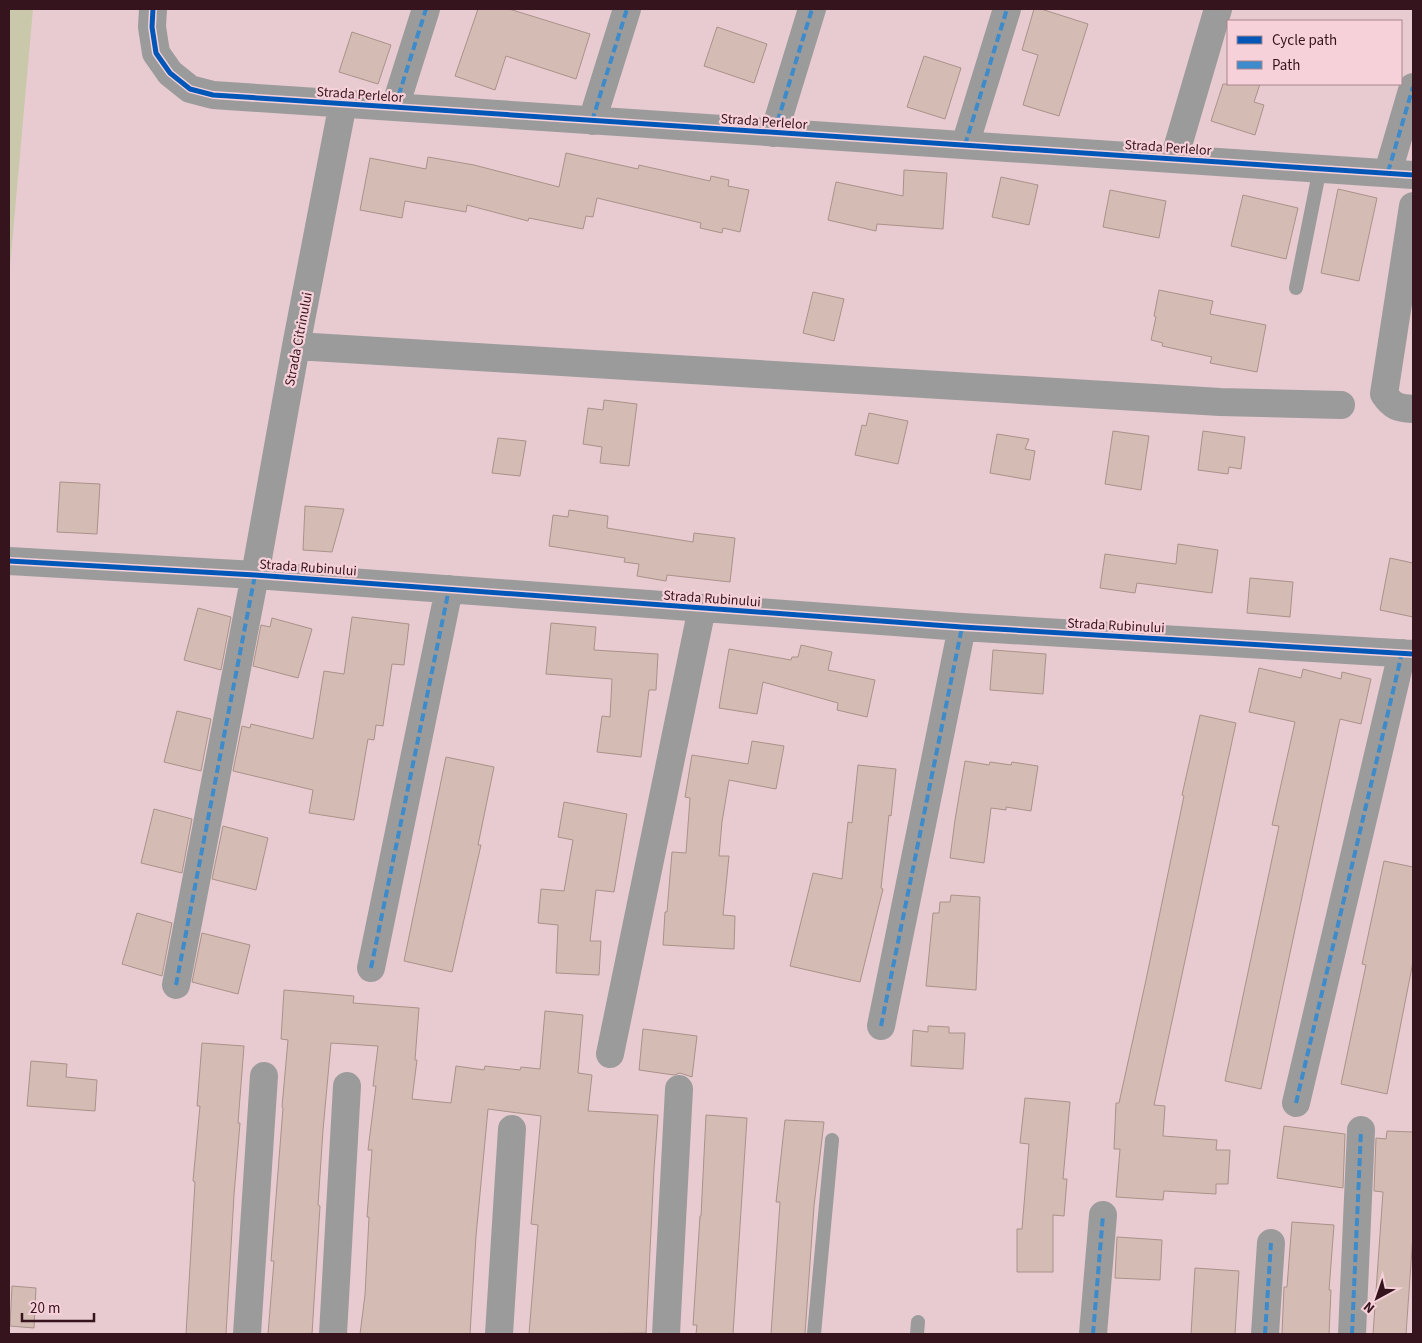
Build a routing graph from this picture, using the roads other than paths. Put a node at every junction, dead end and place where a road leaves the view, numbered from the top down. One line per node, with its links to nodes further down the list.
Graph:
1 (153, 9): 8 (street, Strada Perlelor)
2 (426, 9): 9 (street)
3 (627, 9): 10 (street)
4 (812, 9): 11 (street)
5 (1007, 9): 12 (street)
6 (1218, 9): 13 (street)
7 (1413, 87): 15 (street)
8 (343, 103): 9 (street, Strada Perlelor); 18 (street, Strada Citrinului)
9 (395, 107): 10 (street, Strada Perlelor)
10 (592, 121): 11 (street, Strada Perlelor)
11 (774, 132): 12 (street, Strada Perlelor)
12 (965, 145): 13 (street, Strada Perlelor)
13 (1174, 159): 14 (street, Strada Perlelor)
14 (1320, 168): 15 (street, Strada Perlelor); 17 (lane)
15 (1401, 173)
16 (1413, 206): 20 (street)
17 (1296, 288)
18 (296, 346): 19 (street); 22 (street, Strada Citrinului)
19 (1342, 405)
20 (1413, 409)
21 (9, 561): 22 (street, Strada Rubinului)
22 (255, 575): 23 (street, Strada Rubinului); 28 (street, Strada Citrinului)
23 (449, 589): 24 (street, Strada Rubinului); 27 (street)
24 (702, 608): 25 (street, Strada Rubinului); 30 (street, Strada Rubinului)
25 (962, 627): 26 (street, Strada Rubinului); 29 (street)
26 (1408, 653): 34 (street)
27 (371, 968)
28 (176, 985)
29 (880, 1026)
30 (610, 1054)
31 (264, 1076): 40 (street)
32 (347, 1086): 41 (street)
33 (679, 1089): 43 (street)
34 (1296, 1103)
35 (512, 1129): 42 (street)
36 (1361, 1130): 47 (street)
37 (832, 1140): 44 (lane)
38 (1102, 1215): 45 (street)
39 (1271, 1243): 46 (street)
40 (247, 1334)
41 (333, 1334)
42 (499, 1334)
43 (666, 1334)
44 (814, 1334)
45 (1093, 1334)
46 (1265, 1334)
47 (1352, 1334)

